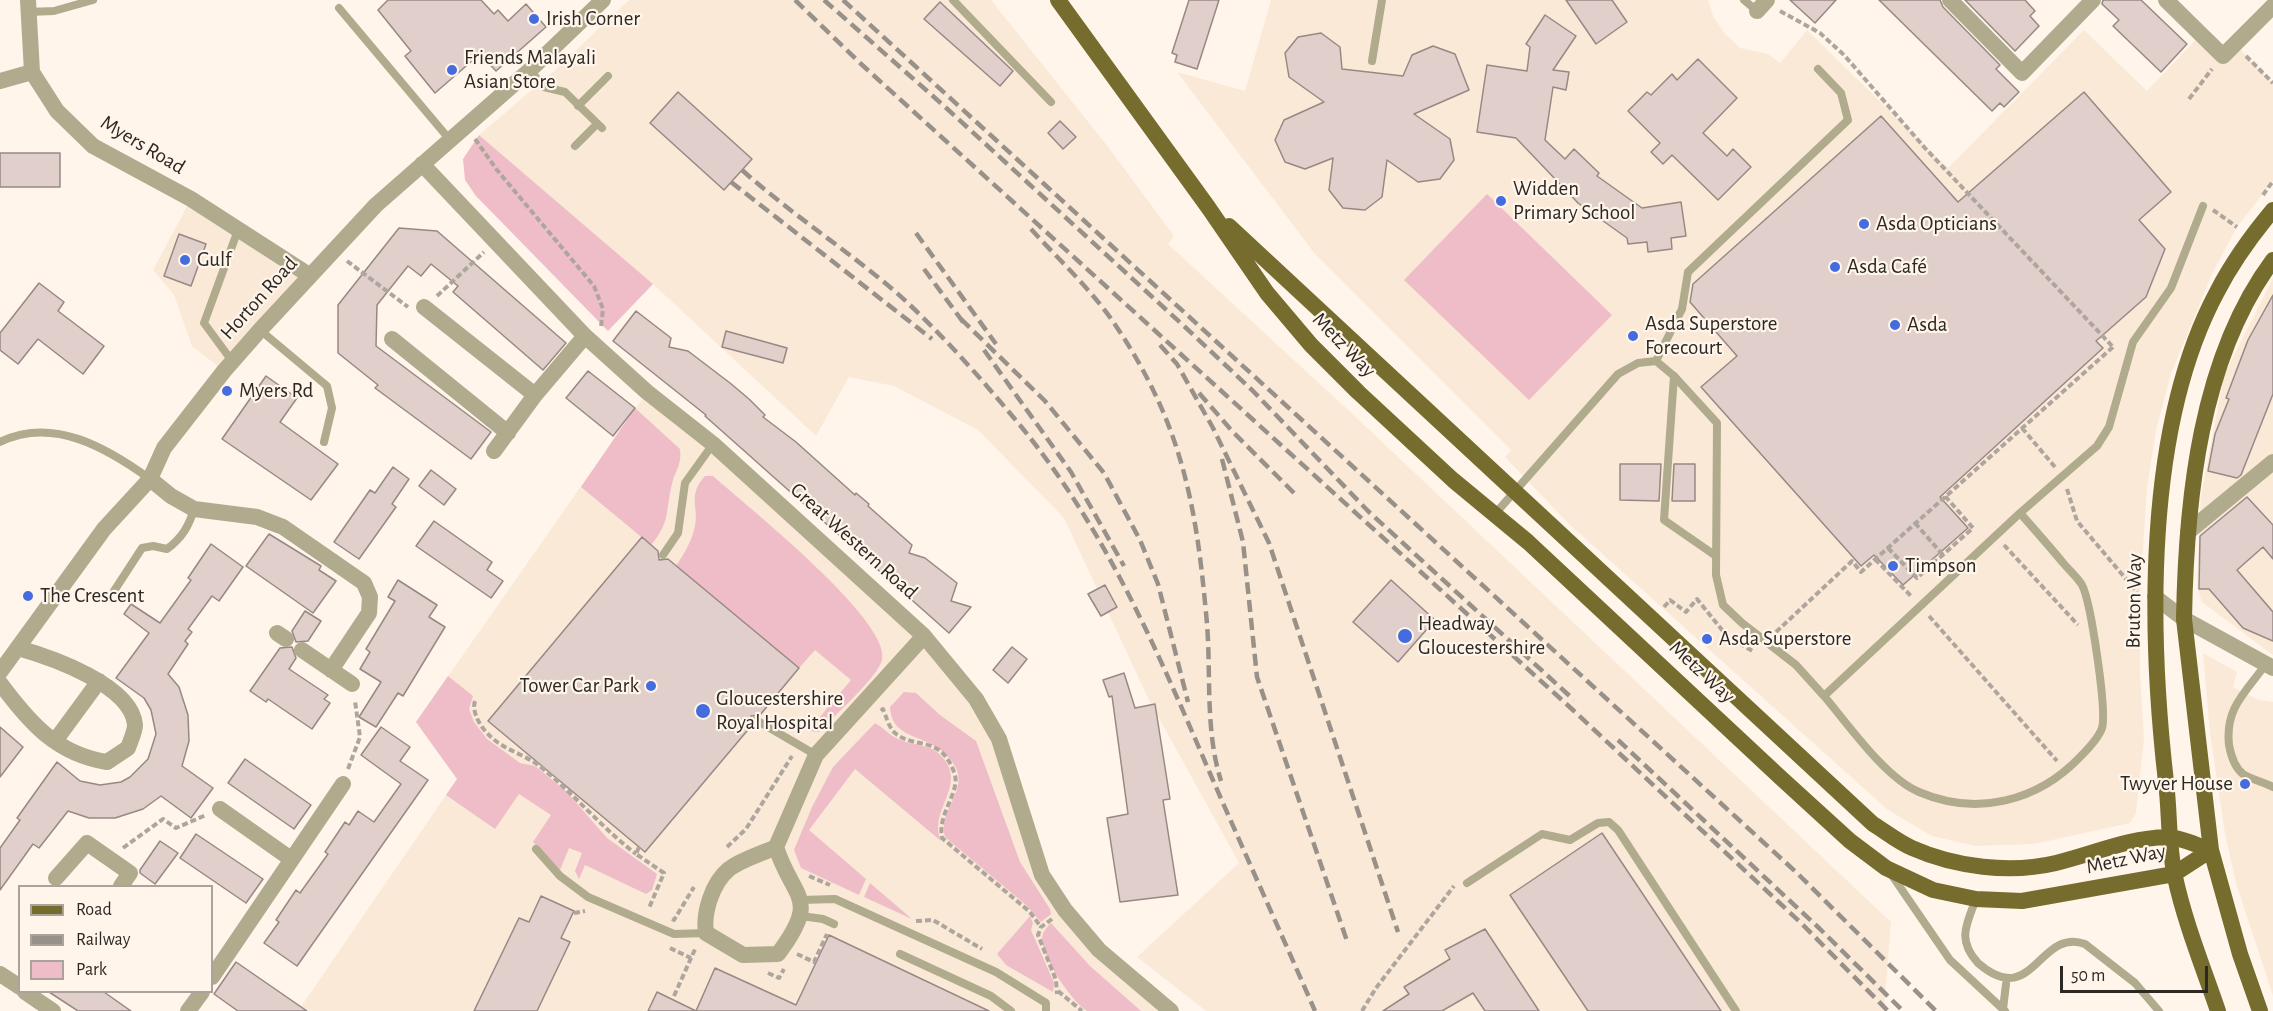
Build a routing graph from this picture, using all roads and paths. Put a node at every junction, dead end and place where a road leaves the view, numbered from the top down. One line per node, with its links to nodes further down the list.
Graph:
1 (93, 0): 10 (lane)
2 (603, 0): 16 (street, Horton Road)
3 (953, 0): 22 (lane)
4 (1058, 0): 29 (main road, Metz Way)
5 (1382, 0): 14 (lane)
6 (1950, 0): 7 (street)
7 (2094, 0)
8 (2166, 0): 13 (street)
9 (1758, 3): 41 (path)
10 (28, 6): 17 (street, Myers Road)
11 (2273, 6): 13 (street)
12 (339, 8): 25 (lane)
13 (2229, 50): 20 (path); 21 (path)
14 (1372, 61)
15 (1818, 69): 44 (lane)
16 (530, 70): 23 (lane); 24 (street, Horton Road)
17 (32, 72): 19 (street); 32 (street, Myers Road)
18 (608, 76): 23 (lane)
19 (0, 81)
20 (2273, 83)
21 (2188, 99)
22 (1051, 102)
23 (579, 106): 26 (lane)
24 (477, 116): 25 (street, Horton Road); 40 (path)
25 (450, 140): 27 (street, Horton Road)
26 (575, 146)
27 (422, 164): 33 (street, Great Western Road); 34 (street, Horton Road)
28 (2203, 206): 31 (path); 42 (lane)
29 (1209, 207): 56 (main road, Metz Way); 60 (main road, Metz Way)
30 (2273, 210): 70 (main road, Bruton Way)
31 (2237, 227)
32 (238, 230): 36 (street, Myers Road); 43 (lane)
33 (496, 242): 37 (path); 40 (street, Great Western Road)
34 (333, 249): 36 (street, Horton Road); 37 (path)
35 (2273, 260): 62 (main road)
36 (309, 275): 38 (street, Horton Road)
37 (424, 307): 46 (street)
38 (260, 330): 43 (street, Horton Road); 50 (lane)
39 (392, 339): 48 (street)
40 (590, 340): 46 (street); 51 (street, Great Western Road)
41 (2113, 347): 42 (path); 47 (path)
42 (2126, 361): 54 (lane)
43 (232, 362): 55 (street, Horton Road)
44 (1656, 362): 45 (lane); 56 (lane)
45 (1674, 376): 67 (lane); 67 (lane)
46 (535, 395): 48 (street)
47 (2022, 428): 54 (path); 57 (path)
48 (508, 433): 52 (street)
49 (0, 442): 55 (lane)
50 (324, 442)
51 (713, 444): 65 (lane); 74 (street, Great Western Road)
52 (494, 451)
53 (2273, 462): 62 (street)
54 (2063, 477): 59 (lane); 70 (path)
55 (150, 479): 58 (street); 77 (street, Horton Road)
56 (1516, 490): 60 (lane); 96 (main road, Metz Way)
57 (1946, 496): 61 (path); 66 (path)
58 (194, 509): 69 (lane); 80 (street)
59 (2020, 513): 63 (lane); 76 (lane)
60 (1494, 514): 105 (main road, Metz Way)
61 (1915, 523): 64 (path); 66 (path)
62 (2188, 532): 73 (main road)
63 (1996, 535): 71 (lane); 76 (path)
64 (1888, 548): 66 (path); 68 (path)
65 (663, 555)
66 (1943, 555)
67 (1716, 556): 75 (lane)
68 (1875, 559): 71 (path); 75 (path)
69 (114, 591)
70 (2147, 596): 73 (street); 96 (main road, Bruton Way)
71 (1920, 606): 85 (lane); 92 (path)
72 (1663, 607): 75 (path)
73 (2184, 619): 79 (street); 100 (main road)
74 (924, 636): 91 (street); 116 (street, Great Western Road)
75 (1768, 643): 85 (lane)
76 (2095, 644): 92 (lane)
77 (18, 648): 81 (street, Horton Road); 82 (street)
78 (302, 650): 80 (street)
79 (2271, 663): 94 (lane)
80 (331, 670): 84 (street)
81 (0, 672)
82 (99, 681): 89 (street); 89 (street)
83 (0, 683): 89 (street)
84 (352, 684): 93 (path)
85 (1824, 696): 92 (lane)
86 (475, 701): 101 (path)
87 (876, 716): 121 (path)
88 (756, 720): 90 (lane)
89 (55, 741)
90 (798, 745): 91 (lane); 102 (path)
91 (816, 755): 98 (street)
92 (2066, 771)
93 (343, 784): 104 (street)
94 (2273, 787)
95 (220, 809): 103 (path); 104 (street)
96 (2169, 837): 100 (main road, Metz Way); 107 (main road, Bruton Way)
97 (639, 847): 101 (path)
98 (776, 847): 115 (street); 122 (street)
99 (536, 849): 122 (lane)
100 (2211, 850): 107 (main road, Metz Way); 146 (main road)
101 (636, 854): 117 (path)
102 (721, 854)
103 (109, 858): 108 (street); 112 (street)
104 (291, 859): 126 (street)
105 (1886, 868): 114 (main road, Metz Way); 135 (lane)
106 (807, 874): 113 (path)
107 (2174, 874): 114 (main road, Metz Way); 145 (main road, Bruton Way)
108 (56, 878)
109 (698, 880): 118 (path)
110 (1467, 883): 143 (lane)
111 (1455, 884): 142 (path)
112 (122, 885)
113 (833, 887)
114 (1976, 899): 127 (lane)
115 (801, 908): 120 (lane); 122 (street); 139 (lane)
116 (1065, 910): 121 (path); 141 (street, Great Western Road)
117 (657, 911)
118 (666, 916)
119 (908, 922): 123 (path)
120 (834, 924)
121 (1041, 927): 129 (path)
122 (706, 933)
123 (988, 952)
124 (900, 954): 138 (lane)
125 (0, 974): 128 (street)
126 (213, 976)
127 (2006, 984): 135 (lane); 144 (lane)
128 (18, 986)
129 (1058, 991): 133 (path); 140 (path)
130 (26, 993): 136 (street)
131 (201, 993): 137 (street)
132 (1048, 993): 133 (path)
133 (1055, 997): 134 (path)
134 (1058, 1003)
135 (2004, 1010)
136 (53, 1011)
137 (188, 1011)
138 (1011, 1011)
139 (1046, 1011)
140 (1082, 1011)
141 (1171, 1011)
142 (1362, 1011)
143 (1736, 1011)
144 (2159, 1011)
145 (2218, 1011)
146 (2259, 1011)

